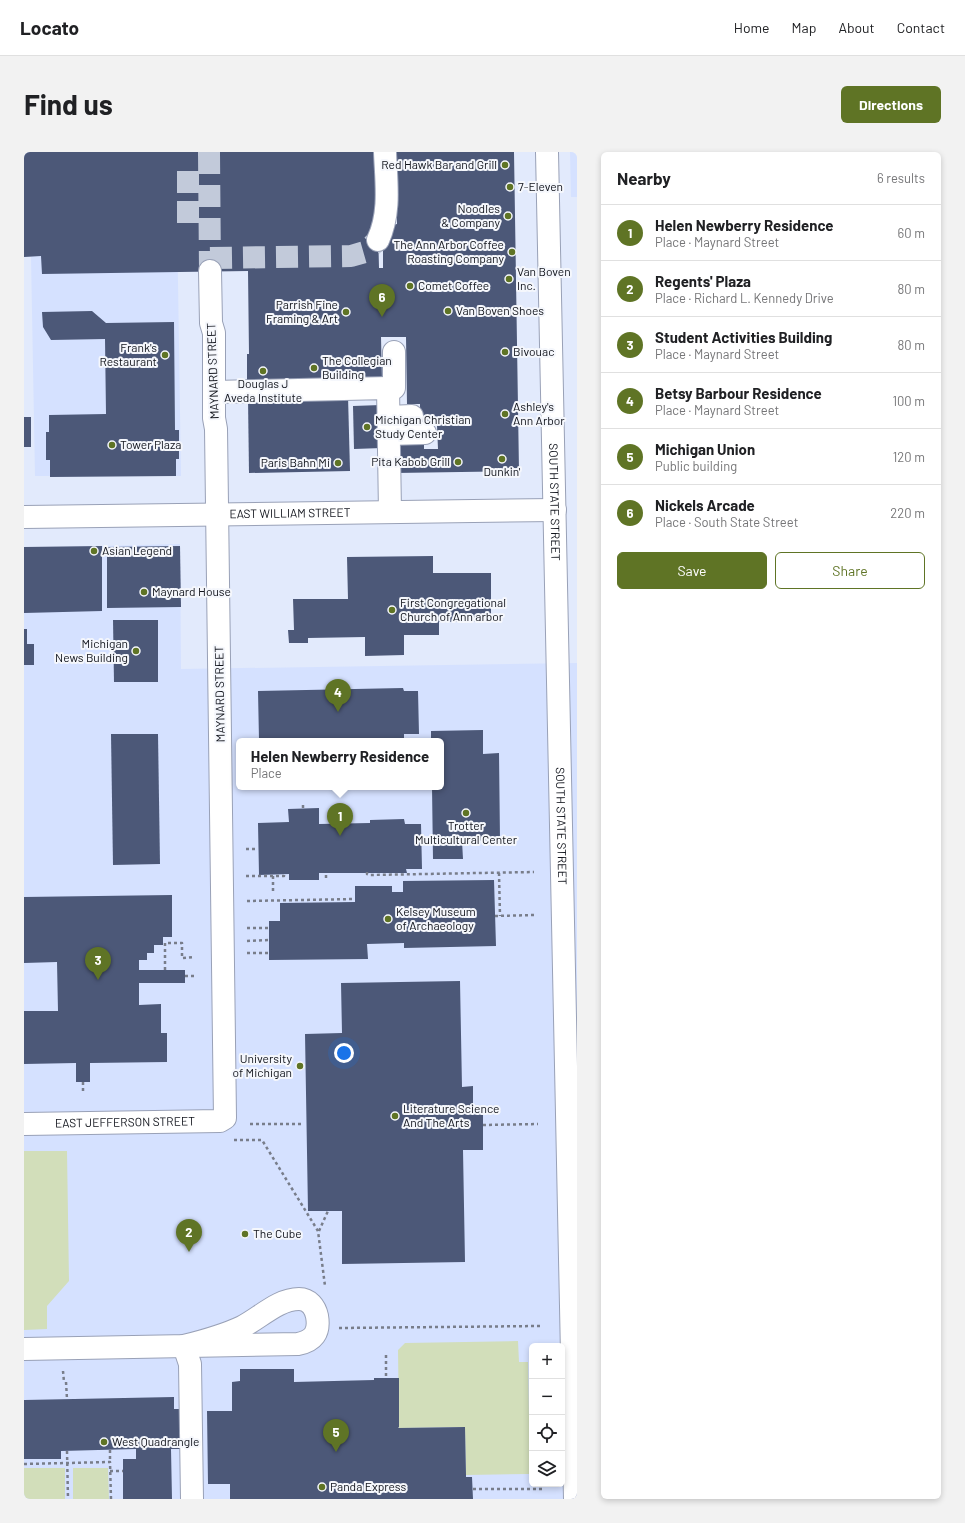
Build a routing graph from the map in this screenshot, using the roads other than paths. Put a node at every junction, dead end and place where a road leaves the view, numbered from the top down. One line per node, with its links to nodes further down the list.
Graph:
1 (385, 152): 3 (street)
2 (547, 152): 11 (street, SOUTH STATE STREET)
3 (378, 240)
4 (210, 271): 7 (street, MAYNARD STREET)
5 (394, 352): 6 (street)
6 (388, 388): 7 (street); 9 (street)
7 (214, 392): 13 (street, MAYNARD STREET)
8 (412, 416): 9 (street)
9 (388, 425): 10 (street); 12 (street)
10 (425, 433)
11 (555, 510): 12 (street, EAST WILLIAM STREET); 20 (street, SOUTH STATE STREET)
12 (390, 512): 13 (street, EAST WILLIAM STREET)
13 (217, 514): 14 (street, EAST WILLIAM STREET); 15 (street, MAYNARD STREET)
14 (24, 517)
15 (226, 1118): 16 (street, EAST JEFFERSON STREET)
16 (24, 1124)
17 (184, 1346): 17 (street); 18 (street); 19 (street)
18 (24, 1349)
19 (192, 1499)
20 (575, 1499)

